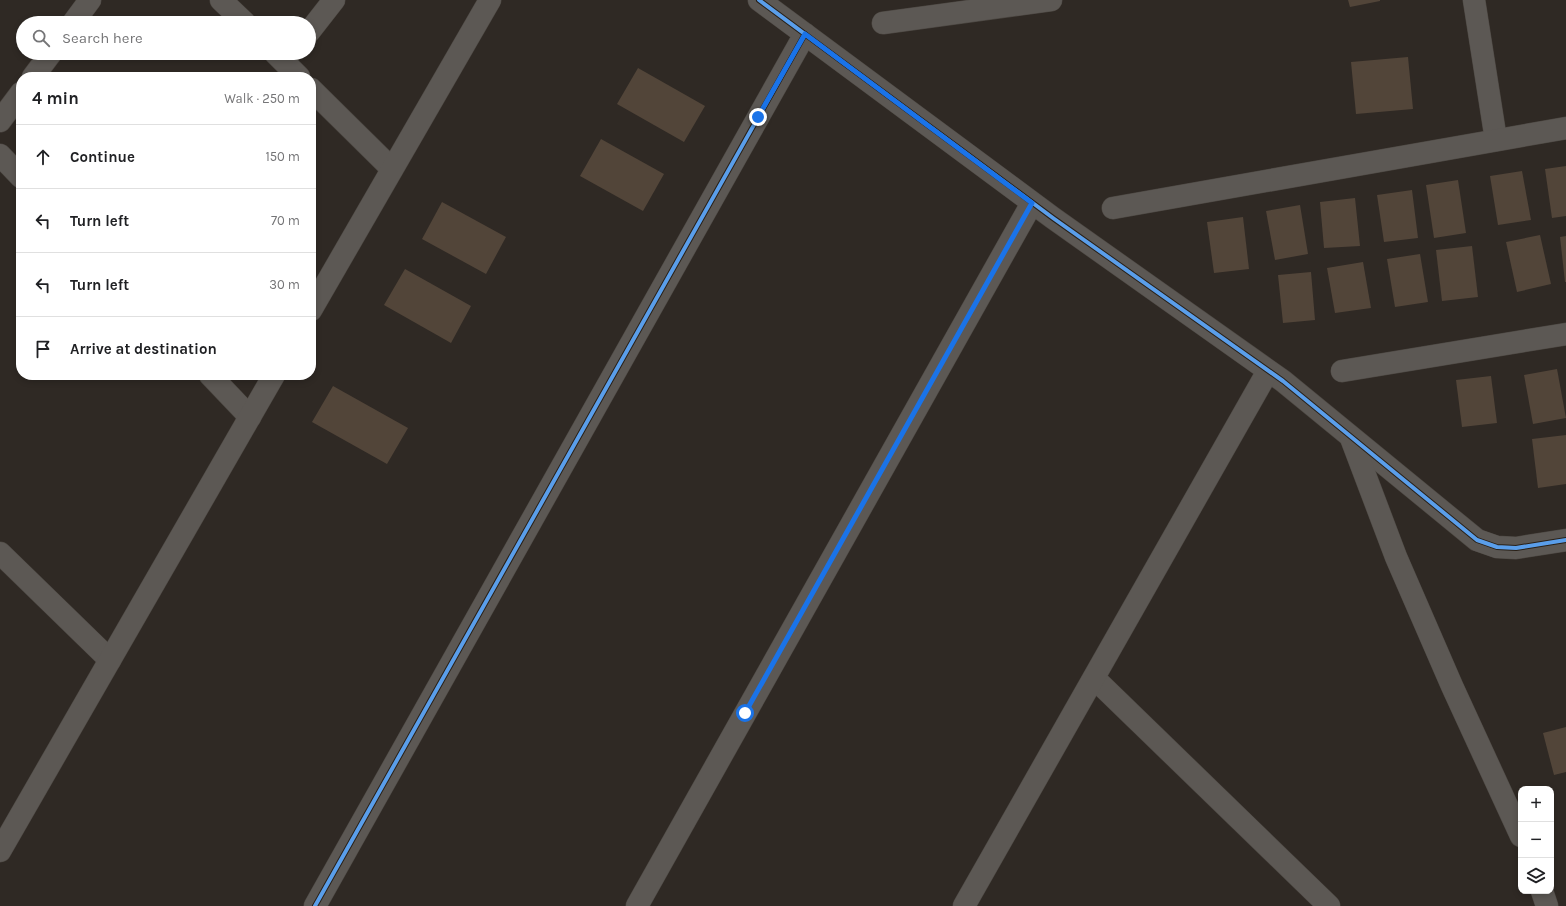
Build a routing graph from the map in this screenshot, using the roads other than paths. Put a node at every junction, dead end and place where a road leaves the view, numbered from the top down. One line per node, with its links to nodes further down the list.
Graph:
1 (90, 0): 8 (street)
2 (221, 0): 9 (street)
3 (334, 0): 10 (street)
4 (490, 0): 21 (street)
5 (759, 0): 12 (street)
6 (1051, 0): 11 (street)
7 (1474, 0): 19 (street)
8 (78, 16)
9 (238, 16)
10 (316, 23)
11 (883, 23)
12 (805, 34): 23 (street); 40 (street)
13 (46, 60): 14 (street)
14 (37, 72)
15 (316, 94): 21 (street)
16 (16, 100): 17 (street)
17 (0, 121)
18 (1566, 128): 19 (street)
19 (1496, 140): 24 (street)
20 (0, 155): 22 (street)
21 (392, 169): 25 (street)
22 (16, 172)
23 (1032, 203): 27 (street); 41 (street)
24 (1113, 208)
25 (316, 301)
26 (1566, 334): 28 (street)
27 (1268, 371): 32 (street); 36 (street)
28 (1342, 371)
29 (215, 380): 31 (street)
30 (271, 380): 31 (street)
31 (250, 417): 35 (street)
32 (1351, 436): 33 (street); 37 (street)
33 (1566, 540)
34 (0, 553): 35 (street)
35 (110, 660): 38 (street)
36 (1094, 678): 42 (street); 43 (street)
37 (1518, 829)
38 (0, 851)
39 (1543, 894): 44 (street)
40 (315, 906)
41 (637, 906)
42 (964, 906)
43 (1329, 906)
44 (1547, 906)

